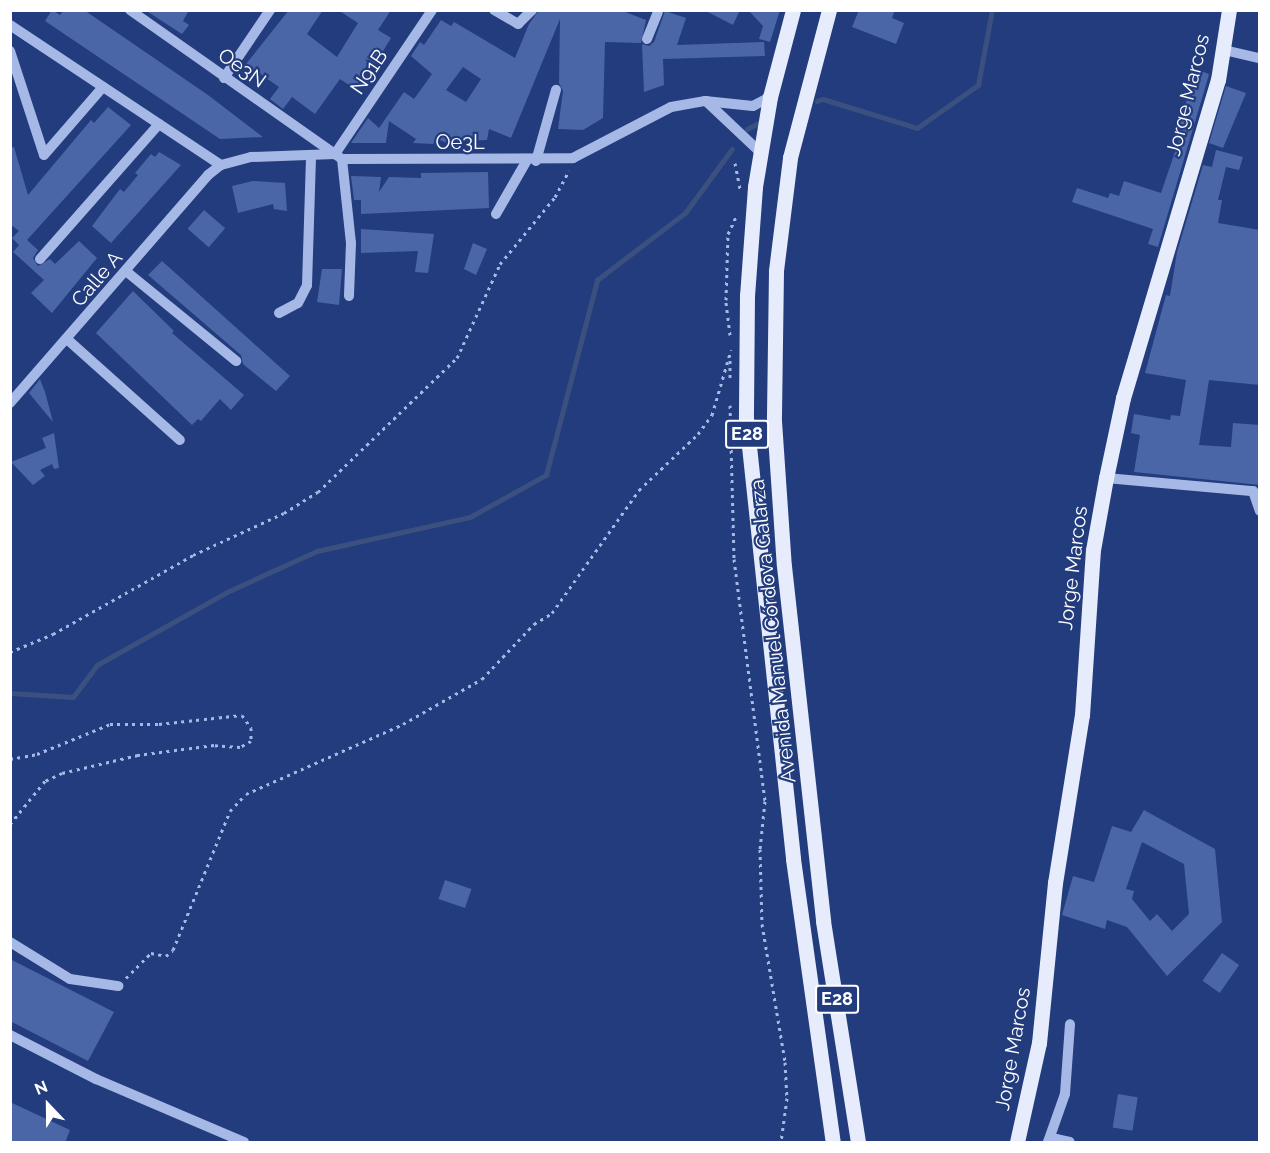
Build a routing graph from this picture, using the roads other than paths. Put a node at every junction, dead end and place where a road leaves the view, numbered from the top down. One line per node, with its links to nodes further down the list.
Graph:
1 (130, 10): 15 (street, Oe3N)
2 (270, 10): 15 (street)
3 (432, 10): 23 (street, N91B)
4 (494, 10): 5 (street)
5 (532, 10)
6 (793, 10): 18 (main road, Avenida Manuel Córdova Galarza / E28)
7 (829, 10): 40 (main road, Avenida Manuel Córdova Galarza / E28)
8 (1229, 10): 12 (main road, Jorge Marcos)
9 (656, 11): 11 (street)
10 (10, 25): 16 (street)
11 (647, 39)
12 (1224, 50): 14 (street); 38 (main road, Jorge Marcos)
13 (10, 51): 16 (street)
14 (1260, 58)
15 (224, 78): 23 (street, Oe3N)
16 (103, 87): 20 (street)
17 (556, 90): 24 (street)
18 (770, 97): 19 (street, Oe3L); 21 (main road, Avenida Manuel Córdova Galarza / E28)
19 (705, 101): 21 (street); 24 (street, Oe3L)
20 (159, 124): 25 (street); 28 (street)
21 (761, 153): 41 (main road, Avenida Manuel Córdova Galarza / E28)
22 (310, 155): 23 (street, Oe3L); 25 (street, Oe3L); 31 (street)
23 (339, 156): 24 (street, Oe3L); 30 (street)
24 (532, 160): 27 (street)
25 (221, 165): 26 (street, Oe3L)
26 (208, 175): 29 (street, Calle A)
27 (496, 214)
28 (40, 259)
29 (127, 272): 32 (street, Calle A); 33 (street)
30 (348, 296)
31 (279, 313)
32 (68, 340): 34 (street, Calle A); 37 (street)
33 (236, 361)
34 (35, 374): 35 (street); 36 (street, Calle A)
35 (10, 388)
36 (10, 403)
37 (180, 440)
38 (1106, 478): 39 (street); 50 (main road, Jorge Marcos)
39 (1260, 511)
40 (818, 856): 41 (main road); 49 (main road, Avenida Manuel Córdova Galarza / E28)
41 (793, 860): 48 (main road, Avenida Manuel Córdova Galarza / E28)
42 (10, 942): 43 (street)
43 (118, 986)
44 (1070, 1024): 46 (street)
45 (10, 1035): 47 (street)
46 (1048, 1142): 51 (street)
47 (244, 1143)
48 (833, 1143)
49 (858, 1143)
50 (1017, 1143)
51 (1070, 1143)

